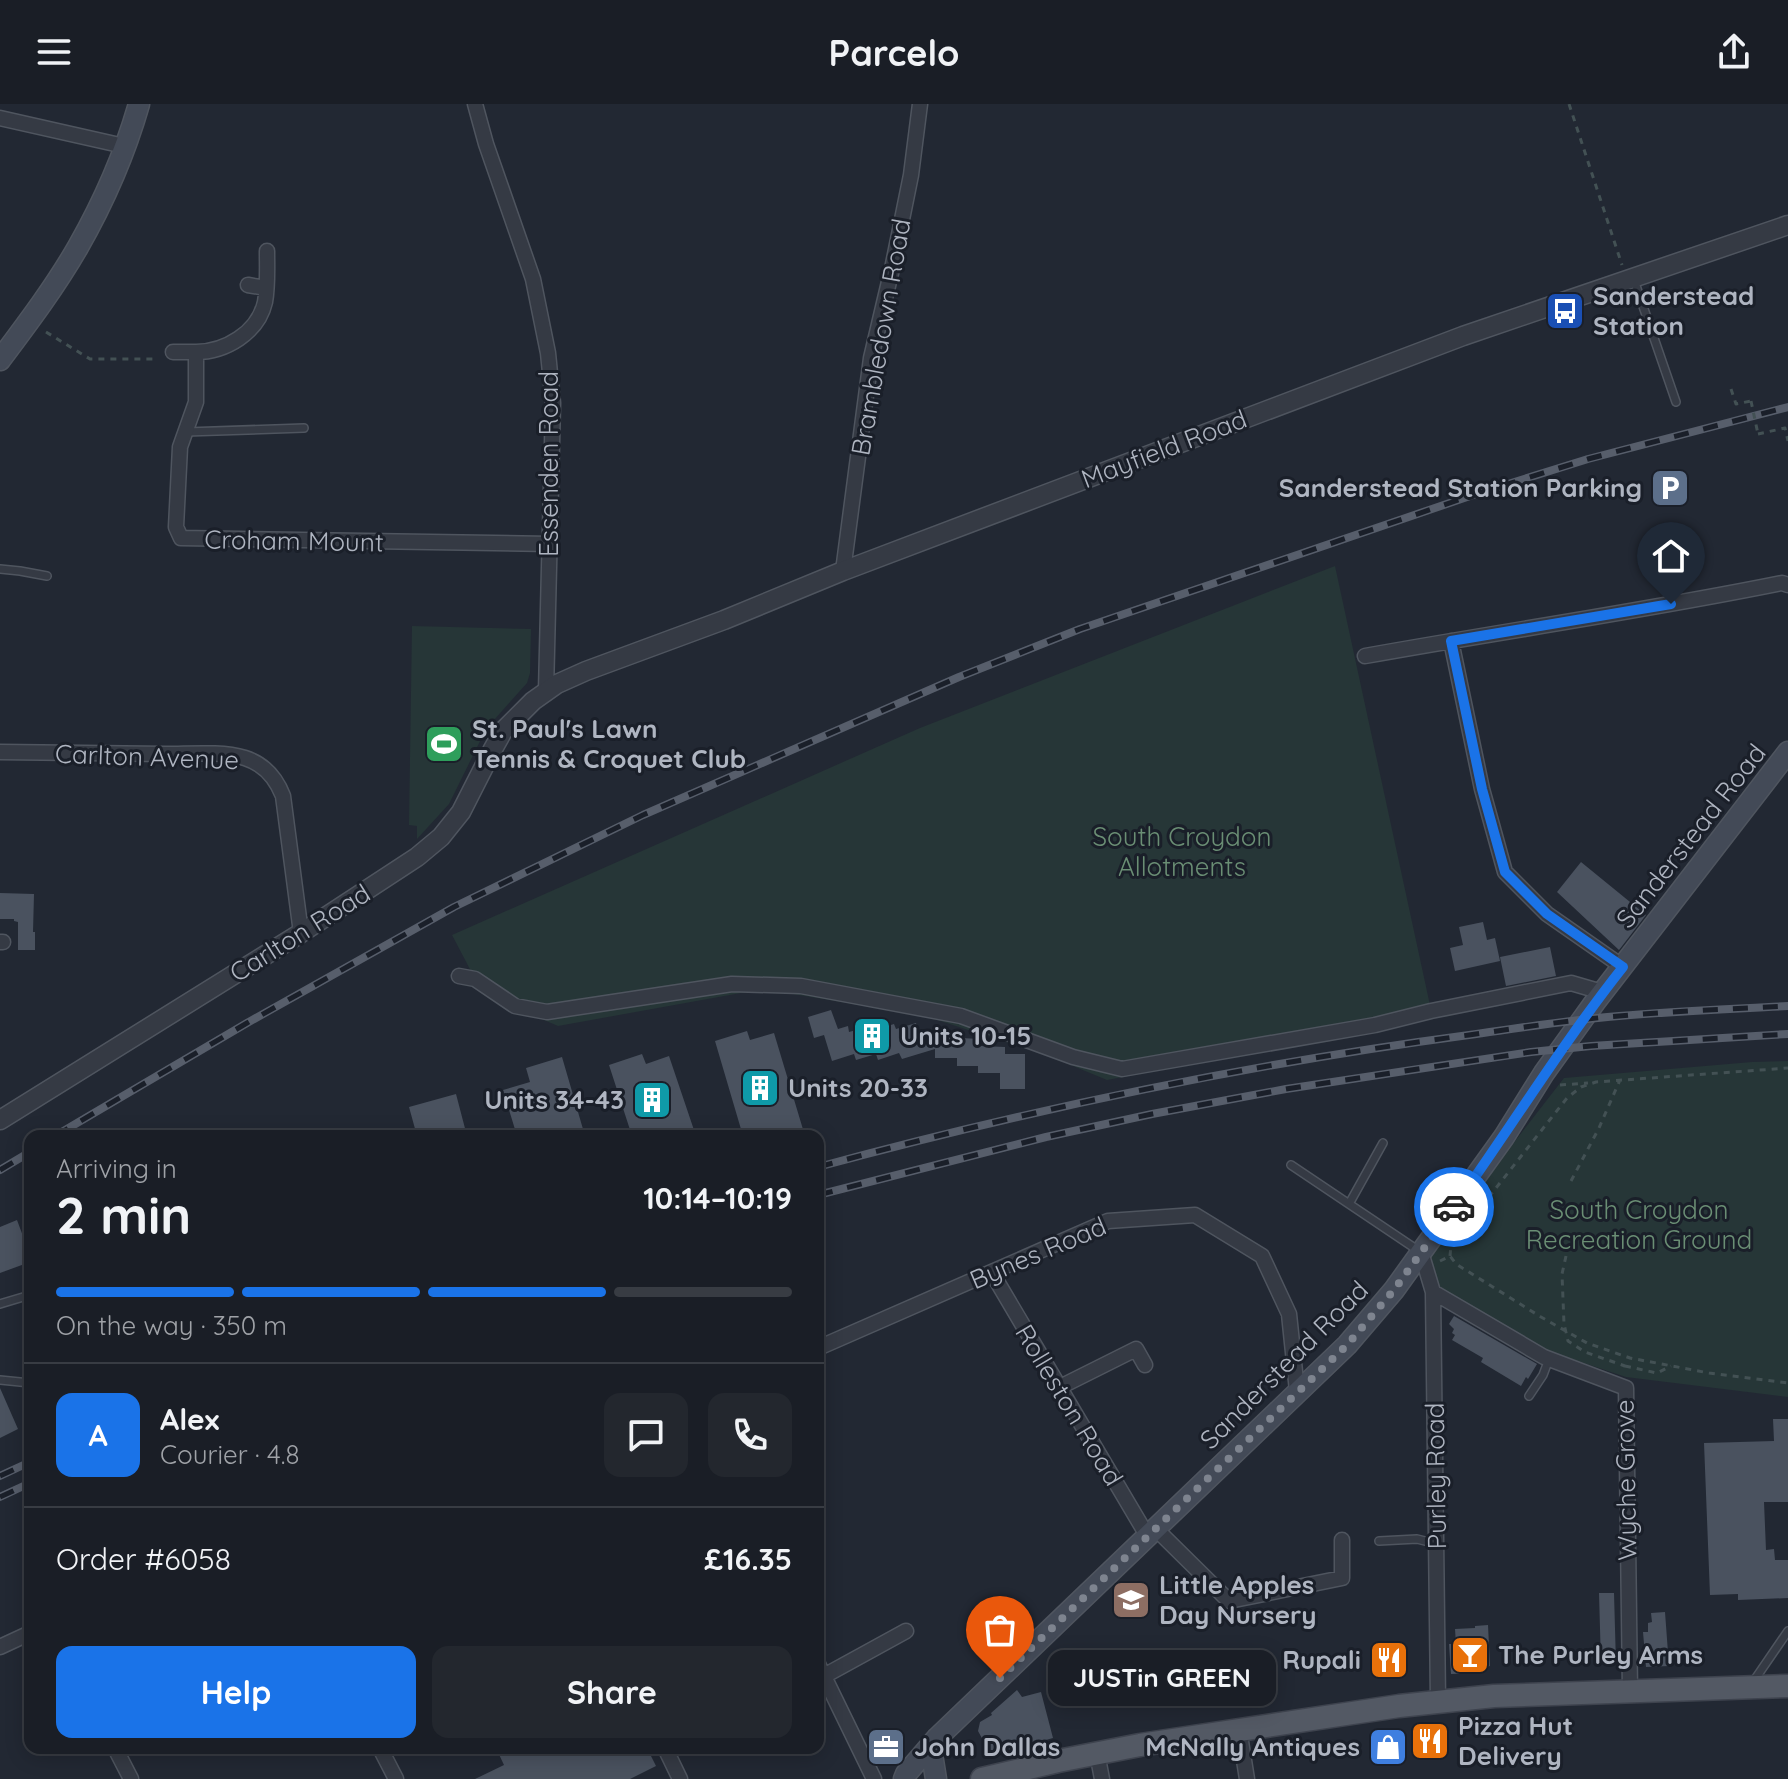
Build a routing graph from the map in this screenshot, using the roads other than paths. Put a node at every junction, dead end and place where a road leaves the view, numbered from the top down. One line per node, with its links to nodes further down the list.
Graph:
1 (139, 104): 5 (main road)
2 (475, 104): 17 (street, Essenden Road)
3 (920, 104): 19 (street, Brambledown Road)
4 (0, 118): 5 (street)
5 (124, 146): 13 (main road)
6 (1788, 225): 8 (street, Mayfield Road)
7 (267, 251): 10 (street)
8 (1630, 279): 14 (lane); 19 (street, Mayfield Road)
9 (248, 285): 10 (street)
10 (266, 288): 12 (street)
11 (173, 352): 12 (street)
12 (196, 352): 16 (street, Croham Mount)
13 (0, 360)
14 (1676, 402)
15 (304, 428): 16 (lane)
16 (184, 432): 17 (street, Croham Mount)
17 (550, 544): 24 (street, Essenden Road)
18 (0, 569): 20 (lane)
19 (843, 571): 24 (street, Mayfield Road)
20 (47, 576)
21 (1788, 585): 22 (street)
22 (1451, 641): 23 (street); 28 (street)
23 (1365, 656)
24 (546, 691): 27 (street, Carlton Road)
25 (0, 752): 27 (street, Carlton Avenue)
26 (1788, 752): 28 (main road, Sanderstead Road)
27 (301, 933): 31 (street, Carlton Road)
28 (1623, 967): 30 (main road, Sanderstead Road)
29 (459, 976): 30 (street)
30 (1602, 992): 35 (main road, Sanderstead Road)
31 (0, 1120)
32 (1383, 1143): 34 (lane)
33 (1291, 1165): 34 (lane)
34 (1349, 1204): 35 (lane)
35 (1424, 1260): 37 (street, Purley Road); 46 (main road, Sanderstead Road)
36 (992, 1273): 40 (street, Bynes Road); 45 (street, Rolleston Road); 46 (street, Bynes Road)
37 (1433, 1292): 41 (street, Wyche Grove); 51 (street, Purley Road)
38 (24, 1297): 39 (lane)
39 (0, 1304)
40 (824, 1345)
41 (1549, 1359): 47 (lane); 60 (street, Wyche Grove)
42 (1145, 1365): 45 (street)
43 (0, 1380): 44 (lane)
44 (24, 1382)
45 (1058, 1388): 48 (street, Rolleston Road)
46 (1297, 1391): 48 (main road, Sanderstead Road)
47 (1529, 1396)
48 (1152, 1533): 49 (street, Rolleston Road); 63 (main road, Sanderstead Road)
49 (1342, 1540)
50 (1379, 1541): 51 (lane)
51 (1437, 1544): 61 (street, Purley Road)
52 (906, 1631): 56 (street)
53 (1788, 1631): 59 (lane)
54 (24, 1636): 55 (street)
55 (0, 1647)
56 (824, 1669)
57 (824, 1676): 71 (street)
58 (1788, 1686): 59 (main road)
59 (1750, 1687): 60 (main road)
60 (1630, 1691): 61 (main road)
61 (1438, 1701): 62 (main road)
62 (1239, 1729): 64 (main road); 76 (street)
63 (937, 1738): 72 (main road, Sanderstead Road); 73 (main road)
64 (1097, 1753): 74 (main road); 75 (street)
65 (118, 1754): 68 (street)
66 (383, 1754): 69 (street)
67 (668, 1754): 70 (street)
68 (131, 1779)
69 (396, 1779)
70 (680, 1779)
71 (874, 1779)
72 (904, 1779)
73 (936, 1779)
74 (982, 1779)
75 (1102, 1779)
76 (1247, 1779)

